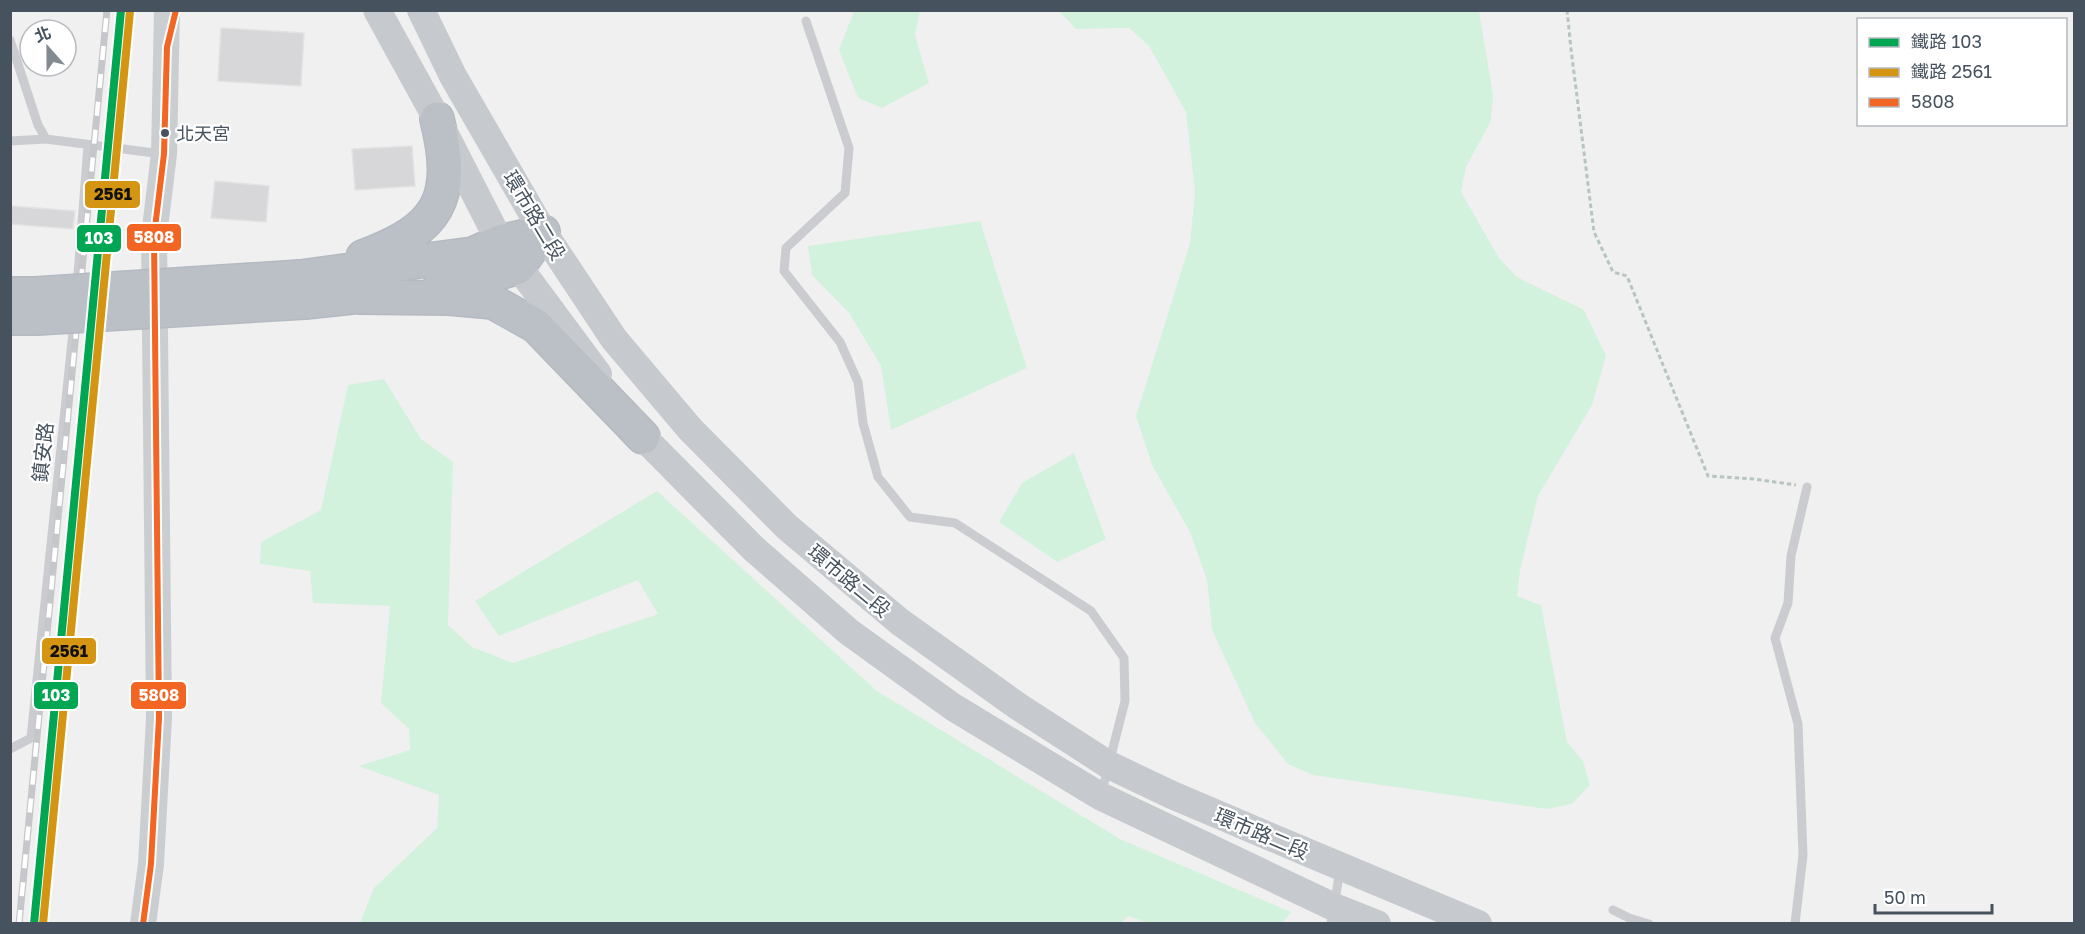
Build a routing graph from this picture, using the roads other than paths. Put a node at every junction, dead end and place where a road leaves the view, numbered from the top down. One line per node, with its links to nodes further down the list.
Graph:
1 (167, 10): 7 (street)
2 (176, 10): 7 (street)
3 (377, 10): 8 (main road, 環市路二段)
4 (421, 10): 13 (main road, 環市路二段)
5 (806, 21): 22 (lane)
6 (10, 40): 9 (lane)
7 (167, 46): 12 (street)
8 (437, 119): 14 (main road, 環市路二段); 15 (highway)
9 (46, 139): 10 (lane); 11 (lane)
10 (10, 141)
11 (88, 146): 12 (lane); 21 (lane, 鎮安路)
12 (164, 154): 27 (street)
13 (543, 232): 14 (highway); 22 (main road, 環市路二段)
14 (509, 255): 15 (highway); 17 (highway); 19 (main road, 環市路二段)
15 (309, 284): 16 (highway, bridge); 17 (highway); 18 (highway, bridge)
16 (10, 294)
17 (359, 297): 19 (highway)
18 (10, 318)
19 (643, 437): 23 (main road, 環市路二段)
20 (1807, 487): 31 (lane)
21 (10, 749)
22 (1109, 765): 23 (lane); 24 (main road, 環市路二段)
23 (1100, 796): 26 (main road, 環市路二段)
24 (1341, 867): 26 (lane); 29 (main road, 環市路二段)
25 (1613, 910): 30 (lane)
26 (1332, 915): 28 (main road, 環市路二段)
27 (143, 924)
28 (1377, 924)
29 (1478, 924)
30 (1649, 924)
31 (1795, 924)

